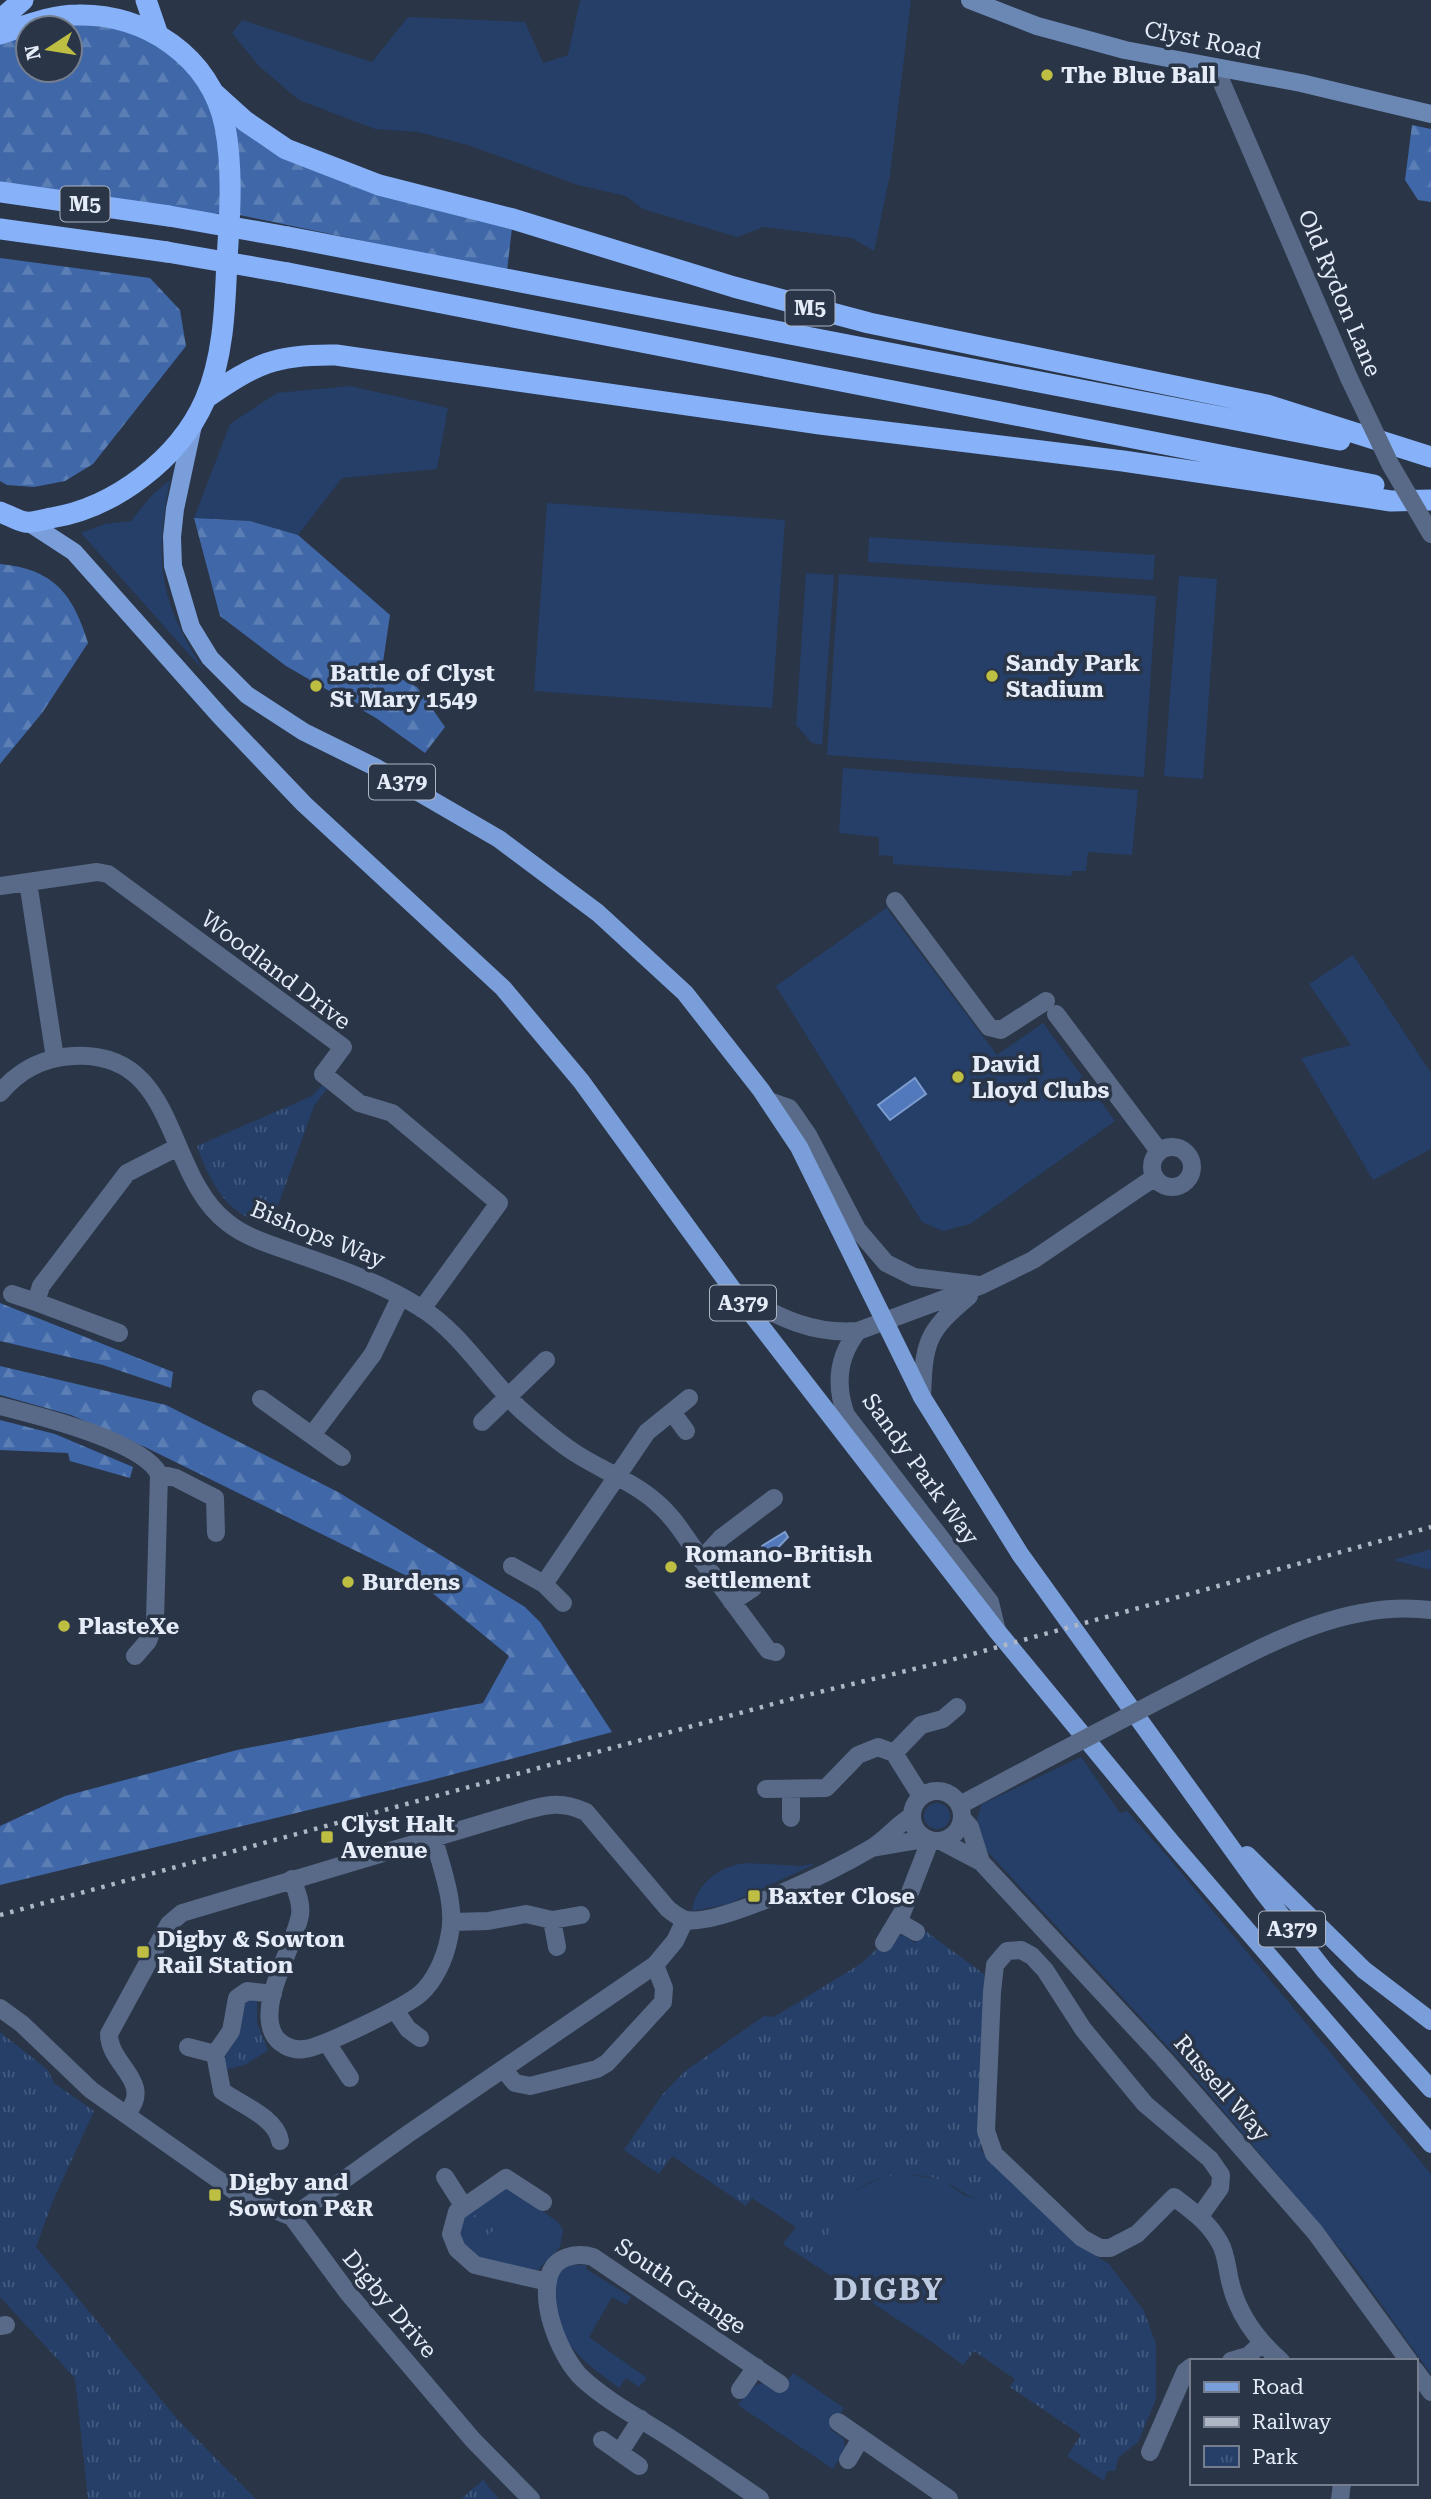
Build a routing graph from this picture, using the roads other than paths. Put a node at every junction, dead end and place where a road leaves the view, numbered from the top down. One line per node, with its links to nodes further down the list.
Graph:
1 (23, 0): 4 (highway)
2 (146, 0): 5 (highway)
3 (970, 0): 7 (street, Clyst Road)
4 (0, 20)
5 (158, 32): 6 (highway); 8 (highway)
6 (0, 34)
7 (1215, 67): 9 (street, Clyst Road); 19 (street, Old Rydon Lane, bridge)
8 (214, 93): 12 (highway); 14 (highway, M5)
9 (1431, 114)
10 (0, 192): 14 (highway, M5, bridge)
11 (0, 229): 15 (highway, M5, bridge)
12 (206, 398): 13 (highway); 15 (highway, M5)
13 (193, 421): 17 (highway); 25 (main road, A379)
14 (1431, 458)
15 (1431, 498)
16 (0, 512): 17 (highway)
17 (26, 522): 18 (street); 31 (main road, A379)
18 (0, 524)
19 (1431, 534)
20 (29, 882): 21 (street, Woodland Drive); 23 (street); 34 (street, Woodland Drive)
21 (0, 886)
22 (895, 901): 27 (street)
23 (55, 1058): 24 (street, Bishops Way); 26 (street, Bishops Way)
24 (0, 1093)
25 (769, 1101): 29 (street); 35 (main road, A379)
26 (178, 1147): 32 (street, Bishops Way); 33 (street)
27 (1159, 1151): 28 (street); 28 (street)
28 (1155, 1177): 29 (street, Sandy Park Way)
29 (982, 1285): 35 (street, Sandy Park Way); 40 (street, Sandy Park Way)
30 (12, 1294): 33 (street)
31 (736, 1294): 36 (street, Sandy Park Way); 60 (main road, A379)
32 (400, 1298): 34 (street, Bishops Way); 47 (street)
33 (36, 1302): 37 (street)
34 (422, 1309): 39 (street, Bishops Way)
35 (883, 1324): 36 (street, Sandy Park Way); 40 (main road, A379)
36 (858, 1331): 60 (street, Sandy Park Way)
37 (119, 1333)
38 (546, 1360): 39 (street)
39 (508, 1396): 45 (street); 50 (street, Bishops Way)
40 (922, 1397): 71 (main road, A379)
41 (689, 1398): 44 (street)
42 (261, 1399): 47 (street)
43 (0, 1406): 49 (street)
44 (672, 1412): 46 (street); 50 (street)
45 (482, 1422)
46 (686, 1431)
47 (312, 1435): 48 (street)
48 (342, 1457)
49 (159, 1474): 52 (street); 62 (street)
50 (618, 1476): 53 (street, Bishops Way); 55 (street)
51 (774, 1498): 53 (street)
52 (216, 1534)
53 (701, 1560): 57 (street, Bishops Way)
54 (512, 1566): 55 (street)
55 (544, 1584): 58 (street)
56 (753, 1588): 57 (street)
57 (733, 1602): 61 (street, Bishops Way)
58 (563, 1603)
59 (1431, 1611): 68 (street, bridge)
60 (997, 1631): 99 (main road, A379)
61 (776, 1652)
62 (135, 1656)
63 (957, 1707): 64 (street)
64 (894, 1753): 66 (street); 67 (street)
65 (766, 1789): 66 (street)
66 (791, 1791): 70 (street)
67 (921, 1796): 68 (street); 69 (street)
68 (961, 1812): 73 (street); 75 (street, Russell Way)
69 (912, 1816): 73 (street); 74 (street)
70 (791, 1818)
71 (1218, 1826): 89 (main road, A379); 96 (main road, A379)
72 (434, 1839): 76 (street); 79 (street); 81 (street)
73 (932, 1840): 74 (street); 75 (street, Russell Way); 80 (street)
74 (872, 1848): 79 (street)
75 (981, 1862): 109 (street, Russell Way)
76 (292, 1879): 86 (street); 97 (street)
77 (581, 1915): 78 (street)
78 (552, 1920): 81 (street); 84 (street)
79 (685, 1920): 85 (street)
80 (897, 1921): 82 (street); 83 (street)
81 (452, 1922): 88 (street)
82 (916, 1932)
83 (884, 1943)
84 (556, 1947)
85 (655, 1965): 94 (street); 94 (street)
86 (273, 1994): 91 (street); 93 (street)
87 (0, 2008): 97 (street)
88 (395, 2010): 90 (street); 91 (street)
89 (1431, 2021)
90 (420, 2038)
91 (327, 2043): 95 (street)
92 (188, 2047): 93 (street)
93 (215, 2054): 98 (street)
94 (503, 2069): 104 (street)
95 (350, 2078)
96 (1430, 2089)
97 (127, 2113): 104 (street)
98 (280, 2141)
99 (1431, 2144)
100 (445, 2177): 102 (street)
101 (543, 2202): 102 (street)
102 (464, 2207): 105 (street)
103 (1200, 2216): 103 (street); 106 (street)
104 (292, 2217): 125 (street, Digby Drive)
105 (548, 2282): 110 (street, South Grange); 116 (street)
106 (1262, 2344): 107 (street); 108 (street)
107 (1238, 2359)
108 (1279, 2359)
109 (1408, 2359)
110 (756, 2367): 113 (street, South Grange); 114 (street, South Grange)
111 (1190, 2368): 121 (street)
112 (1417, 2373): 115 (street)
113 (780, 2384)
114 (740, 2390)
115 (1431, 2392)
116 (641, 2420): 120 (street); 124 (street)
117 (838, 2422): 118 (street)
118 (861, 2438): 122 (street); 126 (street)
119 (602, 2440): 120 (street)
120 (620, 2452): 123 (street)
121 (1150, 2452)
122 (848, 2460)
123 (639, 2466)
124 (751, 2497)
125 (531, 2499)
126 (949, 2499)

